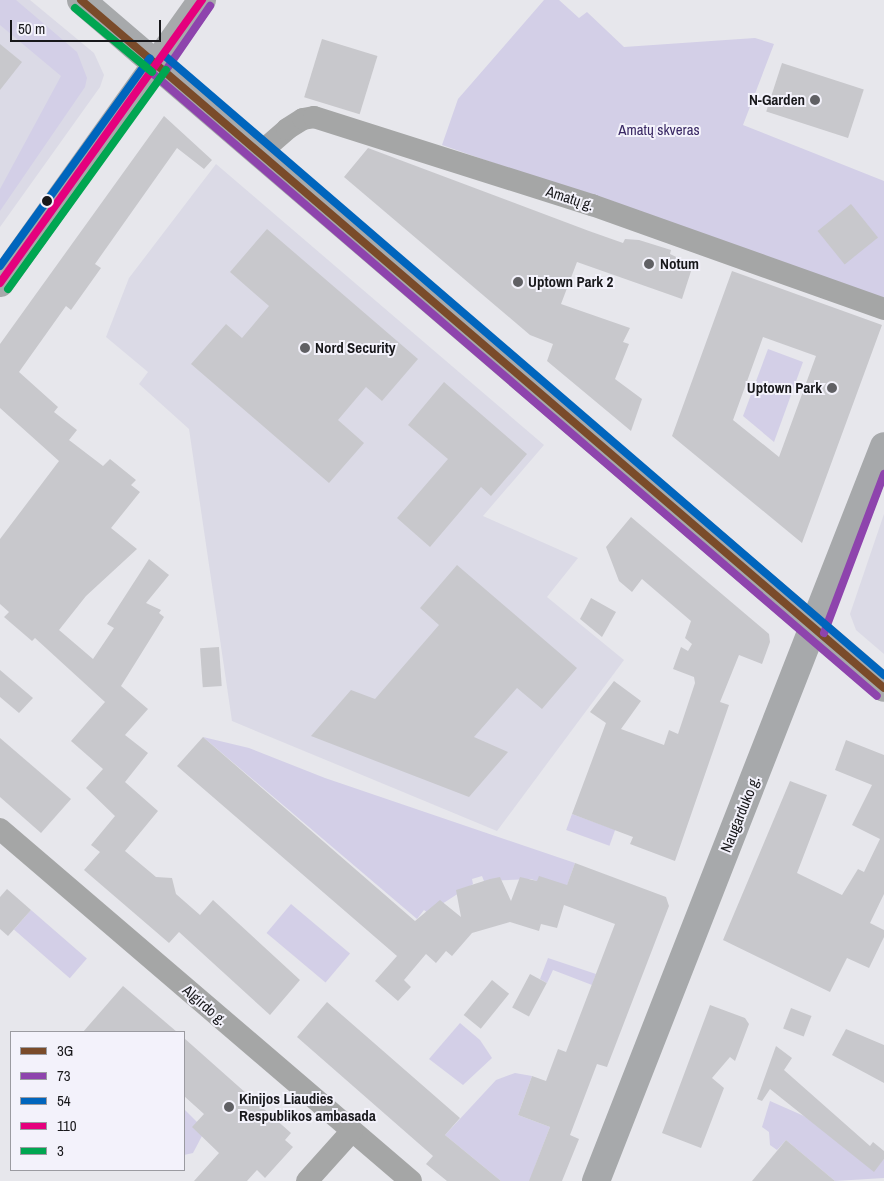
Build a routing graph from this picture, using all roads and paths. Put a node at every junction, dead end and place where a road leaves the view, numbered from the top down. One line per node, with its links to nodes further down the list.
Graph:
1 (81, 0): 3 (main road)
2 (202, 0): 3 (main road)
3 (158, 64): 4 (main road); 5 (main road)
4 (261, 152): 6 (street, Amatų g.); 8 (main road)
5 (0, 283)
6 (884, 309)
7 (884, 446): 8 (main road, Naugarduko g.)
8 (815, 629): 9 (main road); 14 (main road, Naugarduko g.)
9 (884, 688)
10 (0, 829): 11 (street, Algirdo g.)
11 (352, 1131): 12 (street); 13 (street, Algirdo g.)
12 (307, 1181)
13 (411, 1181)
14 (596, 1181)

